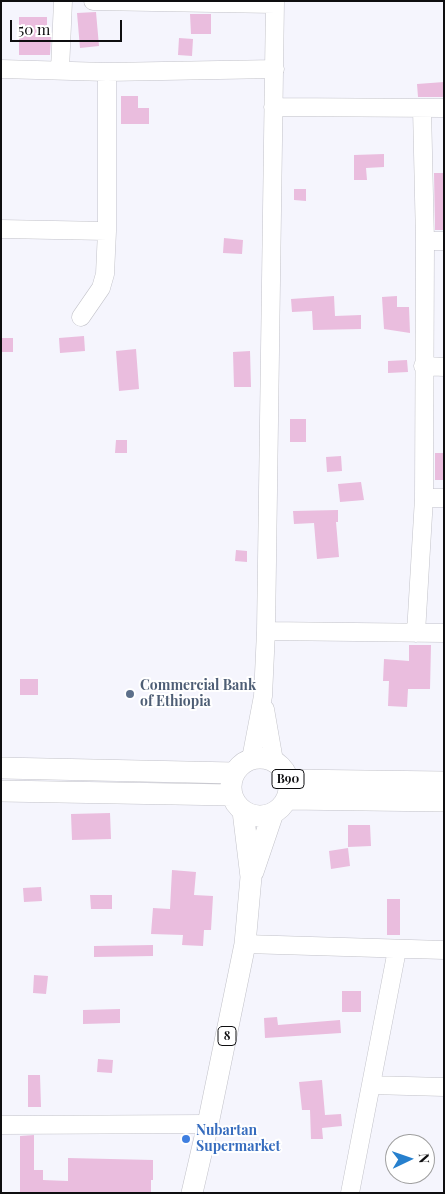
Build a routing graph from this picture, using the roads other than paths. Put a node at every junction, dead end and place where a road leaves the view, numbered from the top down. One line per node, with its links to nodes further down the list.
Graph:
1 (63, 1): 6 (street)
2 (93, 1): 3 (street)
3 (275, 2): 5 (street)
4 (1, 69): 6 (street)
5 (275, 69): 7 (street); 8 (street)
6 (60, 70): 7 (street)
7 (107, 72): 12 (street)
8 (273, 106): 9 (street); 20 (street)
9 (422, 108): 10 (street); 13 (street)
10 (444, 108)
11 (1, 229): 12 (street)
12 (106, 231): 15 (street)
13 (425, 241): 14 (street); 16 (street)
14 (444, 242)
15 (82, 317)
16 (423, 366): 17 (street); 18 (street)
17 (444, 367)
18 (424, 498): 19 (street); 21 (street)
19 (444, 498)
20 (266, 631): 21 (street); 23 (street)
21 (416, 633): 22 (street)
22 (444, 633)
23 (263, 696): 24 (street); 25 (street)
24 (251, 759): 25 (main road, B90); 27 (main road)
25 (274, 761): 30 (main road, B90)
26 (1, 768): 27 (main road)
27 (234, 773): 32 (main road)
28 (444, 782): 30 (main road, B90)
29 (1, 791): 32 (main road)
30 (283, 797): 31 (main road, B90); 32 (main road, B90); 33 (main road, 8)
31 (444, 801)
32 (237, 803): 33 (main road, 8)
33 (251, 877): 34 (main road, 8)
34 (246, 944): 35 (street); 40 (main road, 8)
35 (397, 950): 36 (street); 37 (street)
36 (444, 950)
37 (371, 1085): 38 (street); 42 (street)
38 (444, 1087)
39 (1, 1124): 40 (street)
40 (208, 1124): 41 (main road, 8)
41 (192, 1193)
42 (350, 1193)

